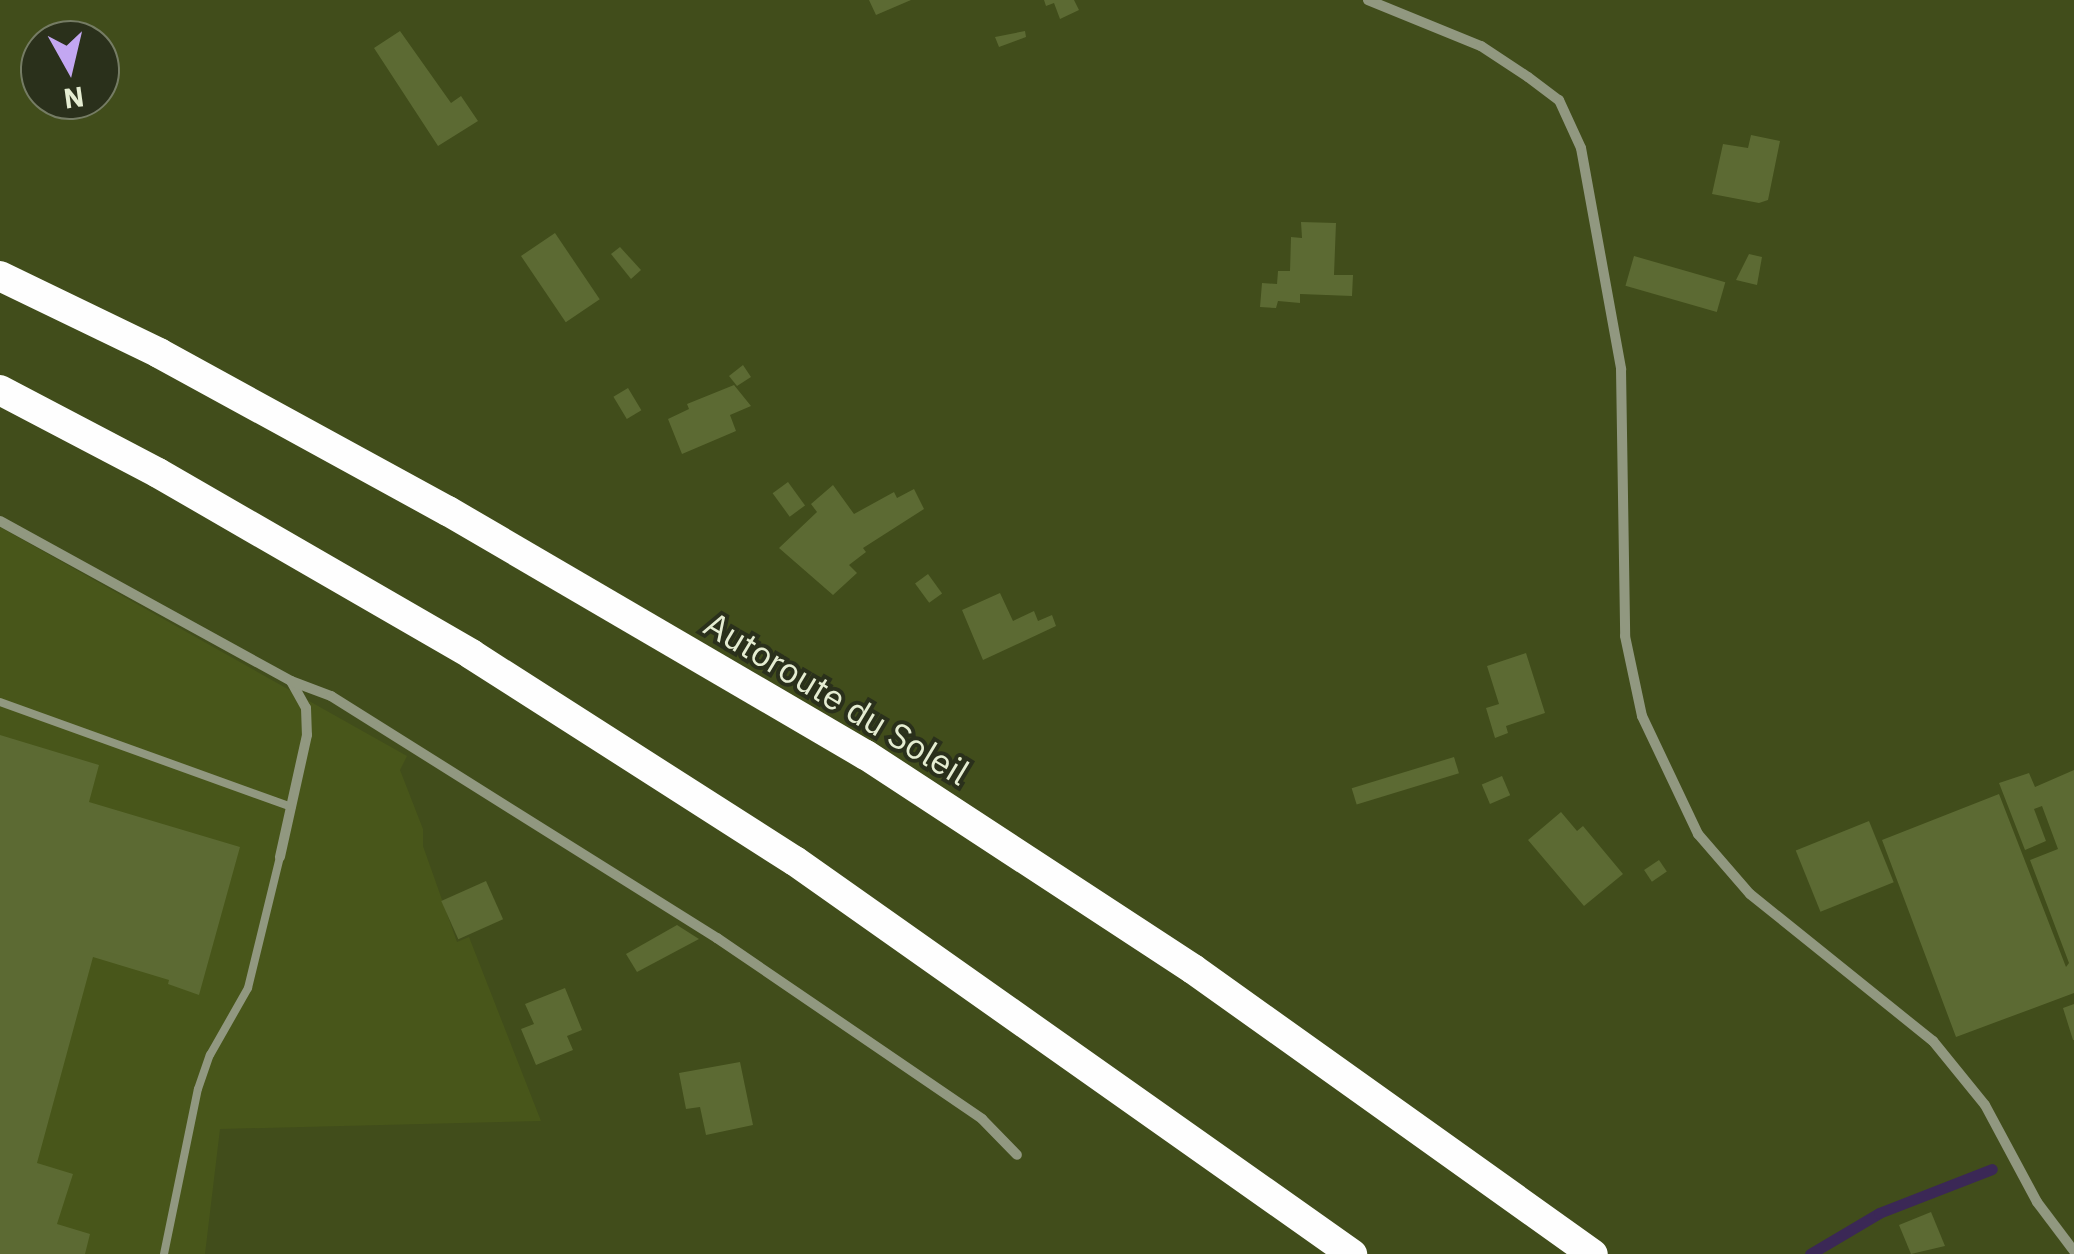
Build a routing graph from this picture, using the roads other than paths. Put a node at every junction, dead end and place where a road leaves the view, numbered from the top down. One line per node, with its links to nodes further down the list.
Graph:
1 (1368, 0): 10 (street)
2 (0, 276): 13 (highway, Autoroute du Soleil)
3 (0, 390): 12 (highway)
4 (0, 521): 5 (street)
5 (291, 681): 7 (street); 9 (street)
6 (0, 702): 7 (lane)
7 (293, 807): 8 (street)
8 (280, 857): 11 (lane)
9 (1016, 1156)
10 (2074, 1251)
11 (164, 1254)
12 (1352, 1254)
13 (1592, 1254)

